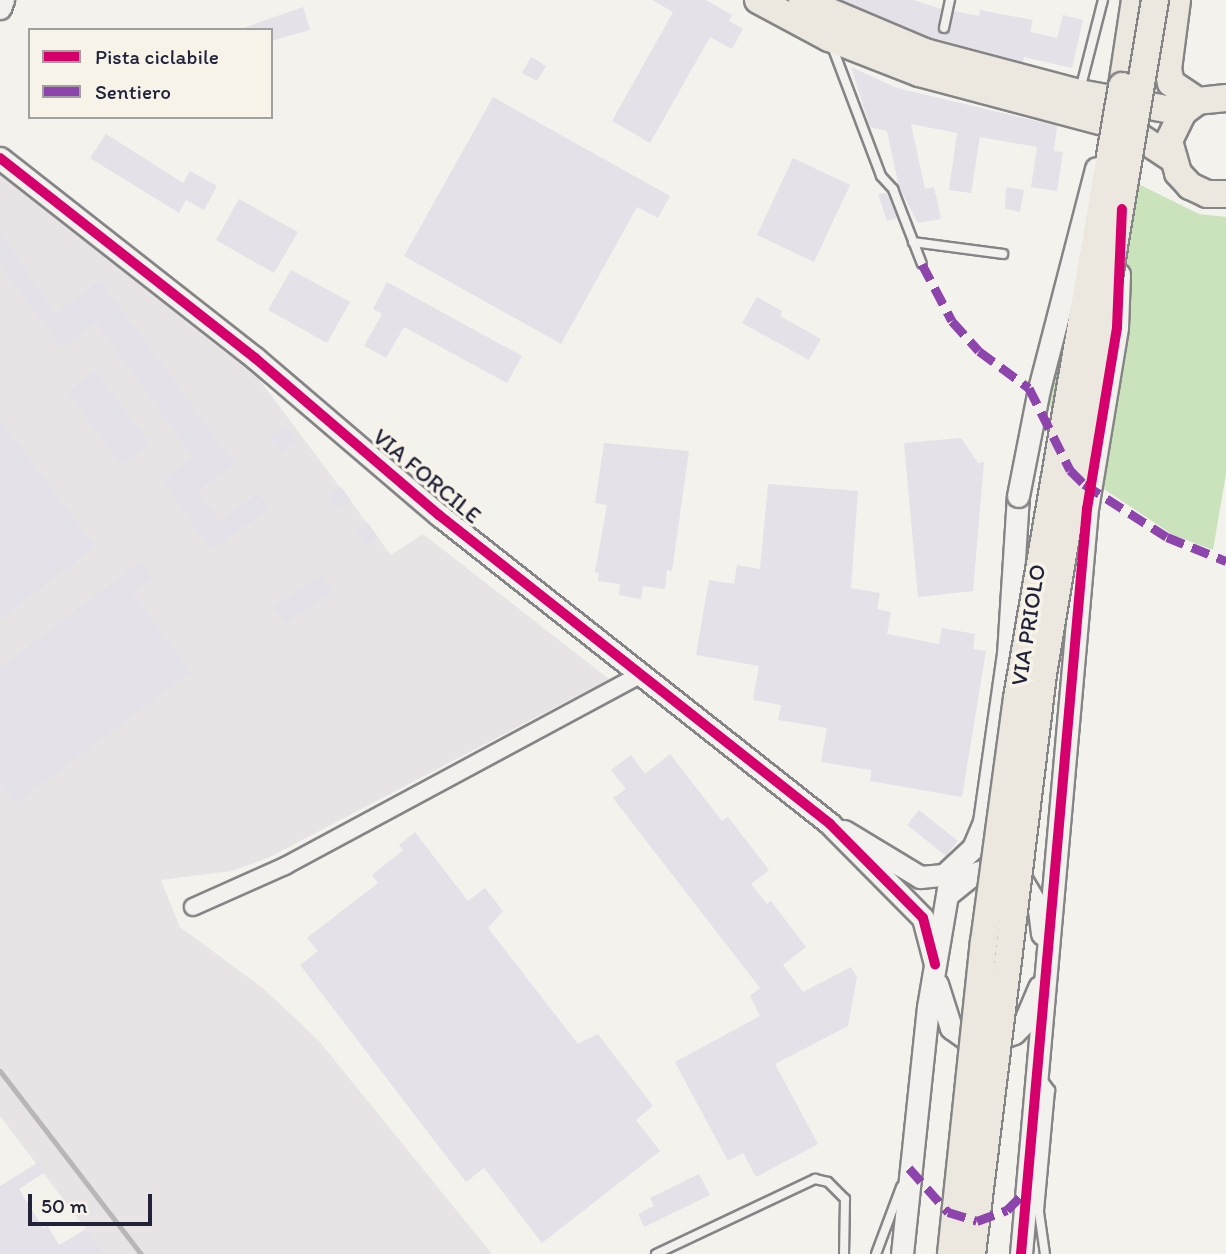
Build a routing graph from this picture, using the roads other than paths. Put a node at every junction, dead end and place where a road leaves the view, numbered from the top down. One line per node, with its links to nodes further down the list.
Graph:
1 (3, 0): 9 (street)
2 (758, 0): 10 (main road)
3 (802, 0): 10 (main road)
4 (950, 0): 11 (lane)
5 (1103, 0): 13 (lane)
6 (1135, 0): 12 (main road, VIA PRIOLO)
7 (1155, 0): 19 (main road, VIA PRIOLO, bridge)
8 (1177, 0): 15 (main road)
9 (0, 8)
10 (834, 28): 13 (main road); 16 (main road); 20 (lane)
11 (944, 28)
12 (1122, 86): 25 (street, bridge); 35 (main road, VIA PRIOLO, bridge)
13 (1079, 93): 15 (main road)
14 (1226, 98): 15 (main road)
15 (1191, 107): 16 (main road)
16 (1170, 157): 18 (main road)
17 (0, 158): 23 (street, VIA FORCILE)
18 (1226, 194)
19 (1122, 209): 28 (street, bridge); 36 (main road, VIA PRIOLO, bridge)
20 (913, 242): 21 (lane); 22 (lane)
21 (1003, 254)
22 (922, 264)
23 (639, 675): 24 (street, VIA FORCILE); 26 (street)
24 (830, 824): 25 (street); 27 (street)
25 (951, 884): 27 (street); 28 (street)
26 (193, 907)
27 (935, 968): 28 (street); 30 (street)
28 (1044, 969): 29 (street)
29 (1038, 1074): 37 (street); 38 (lane)
30 (909, 1168): 33 (lane); 34 (street)
31 (656, 1254): 32 (lane)
32 (844, 1254)
33 (876, 1254)
34 (902, 1254)
35 (951, 1254)
36 (972, 1254)
37 (1021, 1254)
38 (1045, 1254)

